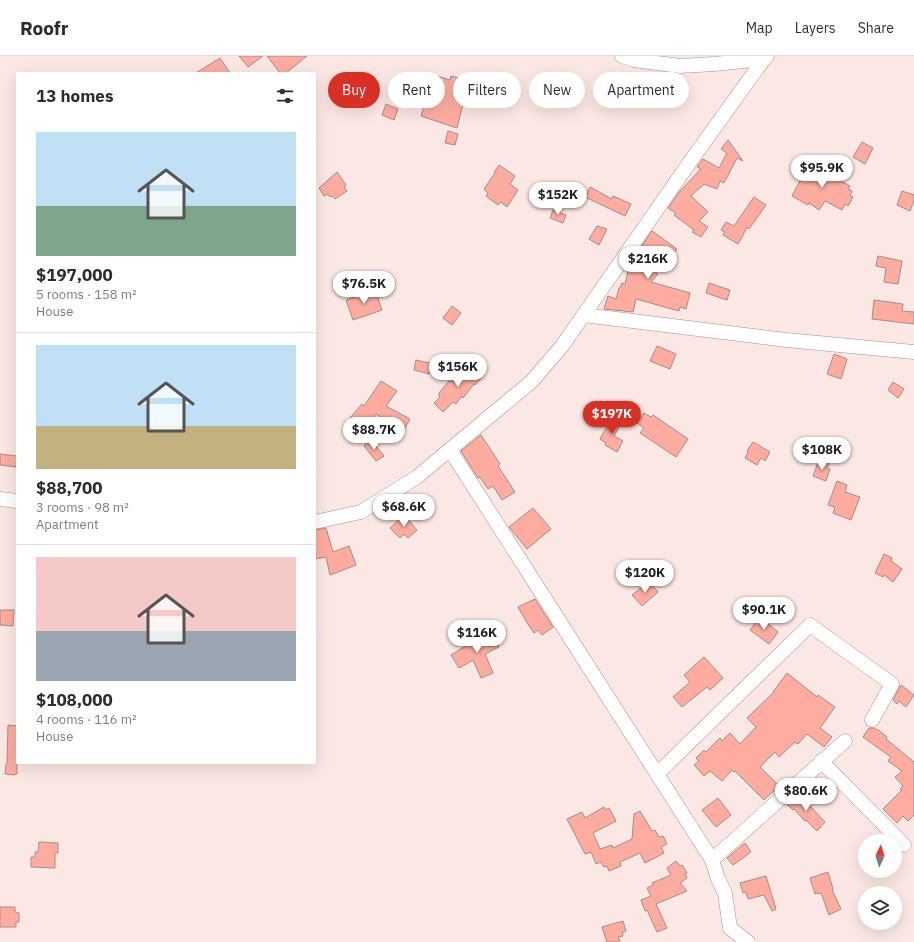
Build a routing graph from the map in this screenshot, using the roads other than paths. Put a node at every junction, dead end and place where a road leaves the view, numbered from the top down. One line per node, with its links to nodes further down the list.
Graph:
1 (622, 56): 2 (street)
2 (765, 57): 3 (street)
3 (584, 315): 4 (street); 5 (street)
4 (914, 352)
5 (450, 450): 8 (street); 12 (street)
6 (0, 499): 7 (street)
7 (16, 501)
8 (316, 522)
9 (872, 720): 12 (street)
10 (845, 741): 11 (street)
11 (821, 761): 13 (street); 14 (street)
12 (657, 774): 14 (street)
13 (904, 845)
14 (712, 860): 15 (street)
15 (748, 942)

